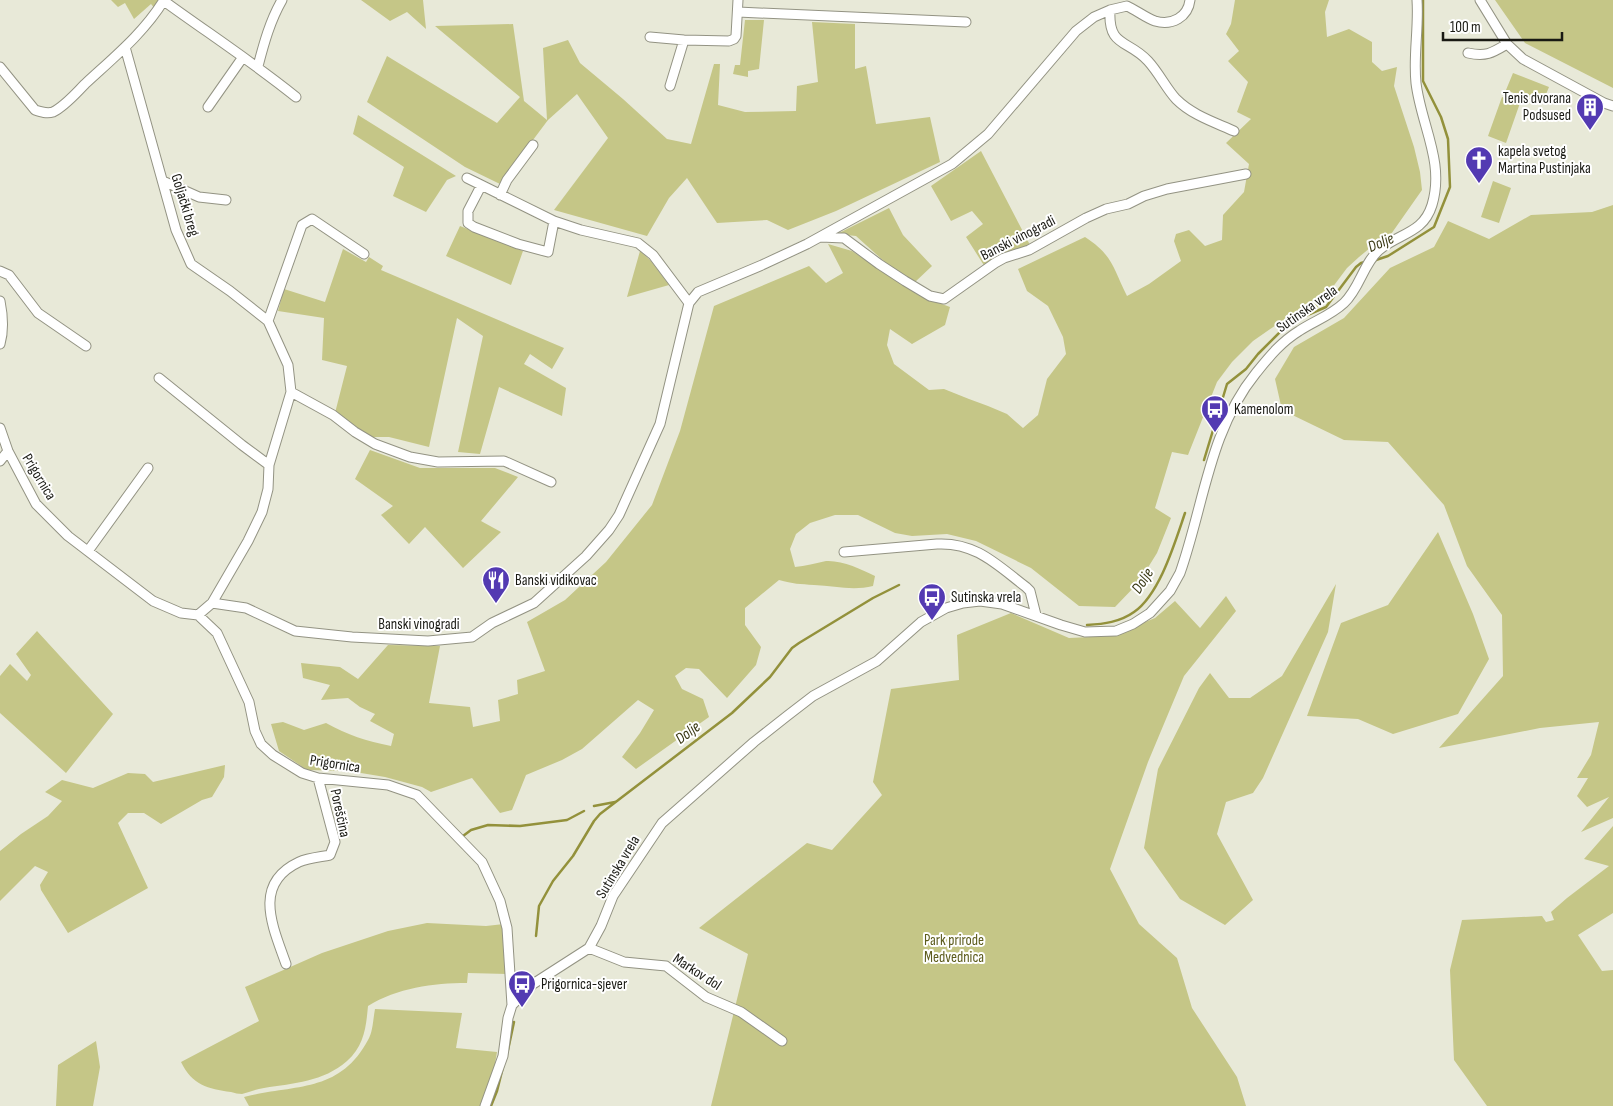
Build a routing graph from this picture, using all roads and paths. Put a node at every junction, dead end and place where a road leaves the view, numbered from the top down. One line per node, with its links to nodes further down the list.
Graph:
1 (164, 0): 13 (street); 15 (street)
2 (282, 0): 16 (street)
3 (738, 0): 8 (street)
4 (1190, 0): 7 (street)
5 (1417, 0): 52 (street, Sutinska vrela)
6 (1480, 0): 12 (street)
7 (1110, 10): 22 (street); 31 (street)
8 (738, 12): 9 (street); 11 (street)
9 (966, 22)
10 (650, 37): 11 (street)
11 (684, 40): 18 (street)
12 (1507, 44): 14 (street); 20 (street)
13 (125, 47): 17 (street); 26 (street, Goljački breg)
14 (1468, 53)
15 (243, 57): 16 (street); 21 (street)
16 (258, 66): 19 (street)
17 (0, 67)
18 (670, 86)
19 (296, 97)
20 (1613, 106)
21 (208, 107)
22 (1234, 131)
23 (533, 145): 28 (street)
24 (1246, 174): 31 (street, Banski vinogradi)
25 (467, 178): 27 (street)
26 (163, 181): 29 (street); 36 (street, Goljački breg)
27 (481, 186): 28 (street); 30 (street)
28 (500, 195): 30 (street)
29 (226, 200)
30 (554, 221): 35 (street)
31 (821, 236): 35 (street)
32 (364, 254): 36 (street)
33 (0, 271): 39 (street)
34 (0, 301): 37 (street)
35 (689, 303): 50 (street, Banski vinogradi)
36 (268, 321): 41 (street, Goljački breg)
37 (1, 322): 38 (street)
38 (0, 344)
39 (86, 346)
40 (160, 378): 45 (street)
41 (291, 392): 45 (street, Goljački breg); 47 (street)
42 (0, 428): 43 (street, Prigornica)
43 (8, 451): 44 (street); 48 (street, Prigornica)
44 (0, 460)
45 (269, 465): 50 (street, Goljački breg)
46 (148, 468): 48 (street)
47 (551, 482)
48 (88, 551): 51 (street, Prigornica)
49 (844, 552): 52 (street)
50 (212, 603): 51 (street)
51 (198, 615): 53 (street, Prigornica)
52 (1036, 615): 54 (street, Sutinska vrela)
53 (318, 778): 55 (street, Poreščina); 56 (street, Prigornica)
54 (590, 948): 56 (street, Sutinska vrela); 57 (street, Markov dol)
55 (286, 964)
56 (512, 1005): 58 (street, Prigornica)
57 (782, 1041)
58 (485, 1106)

